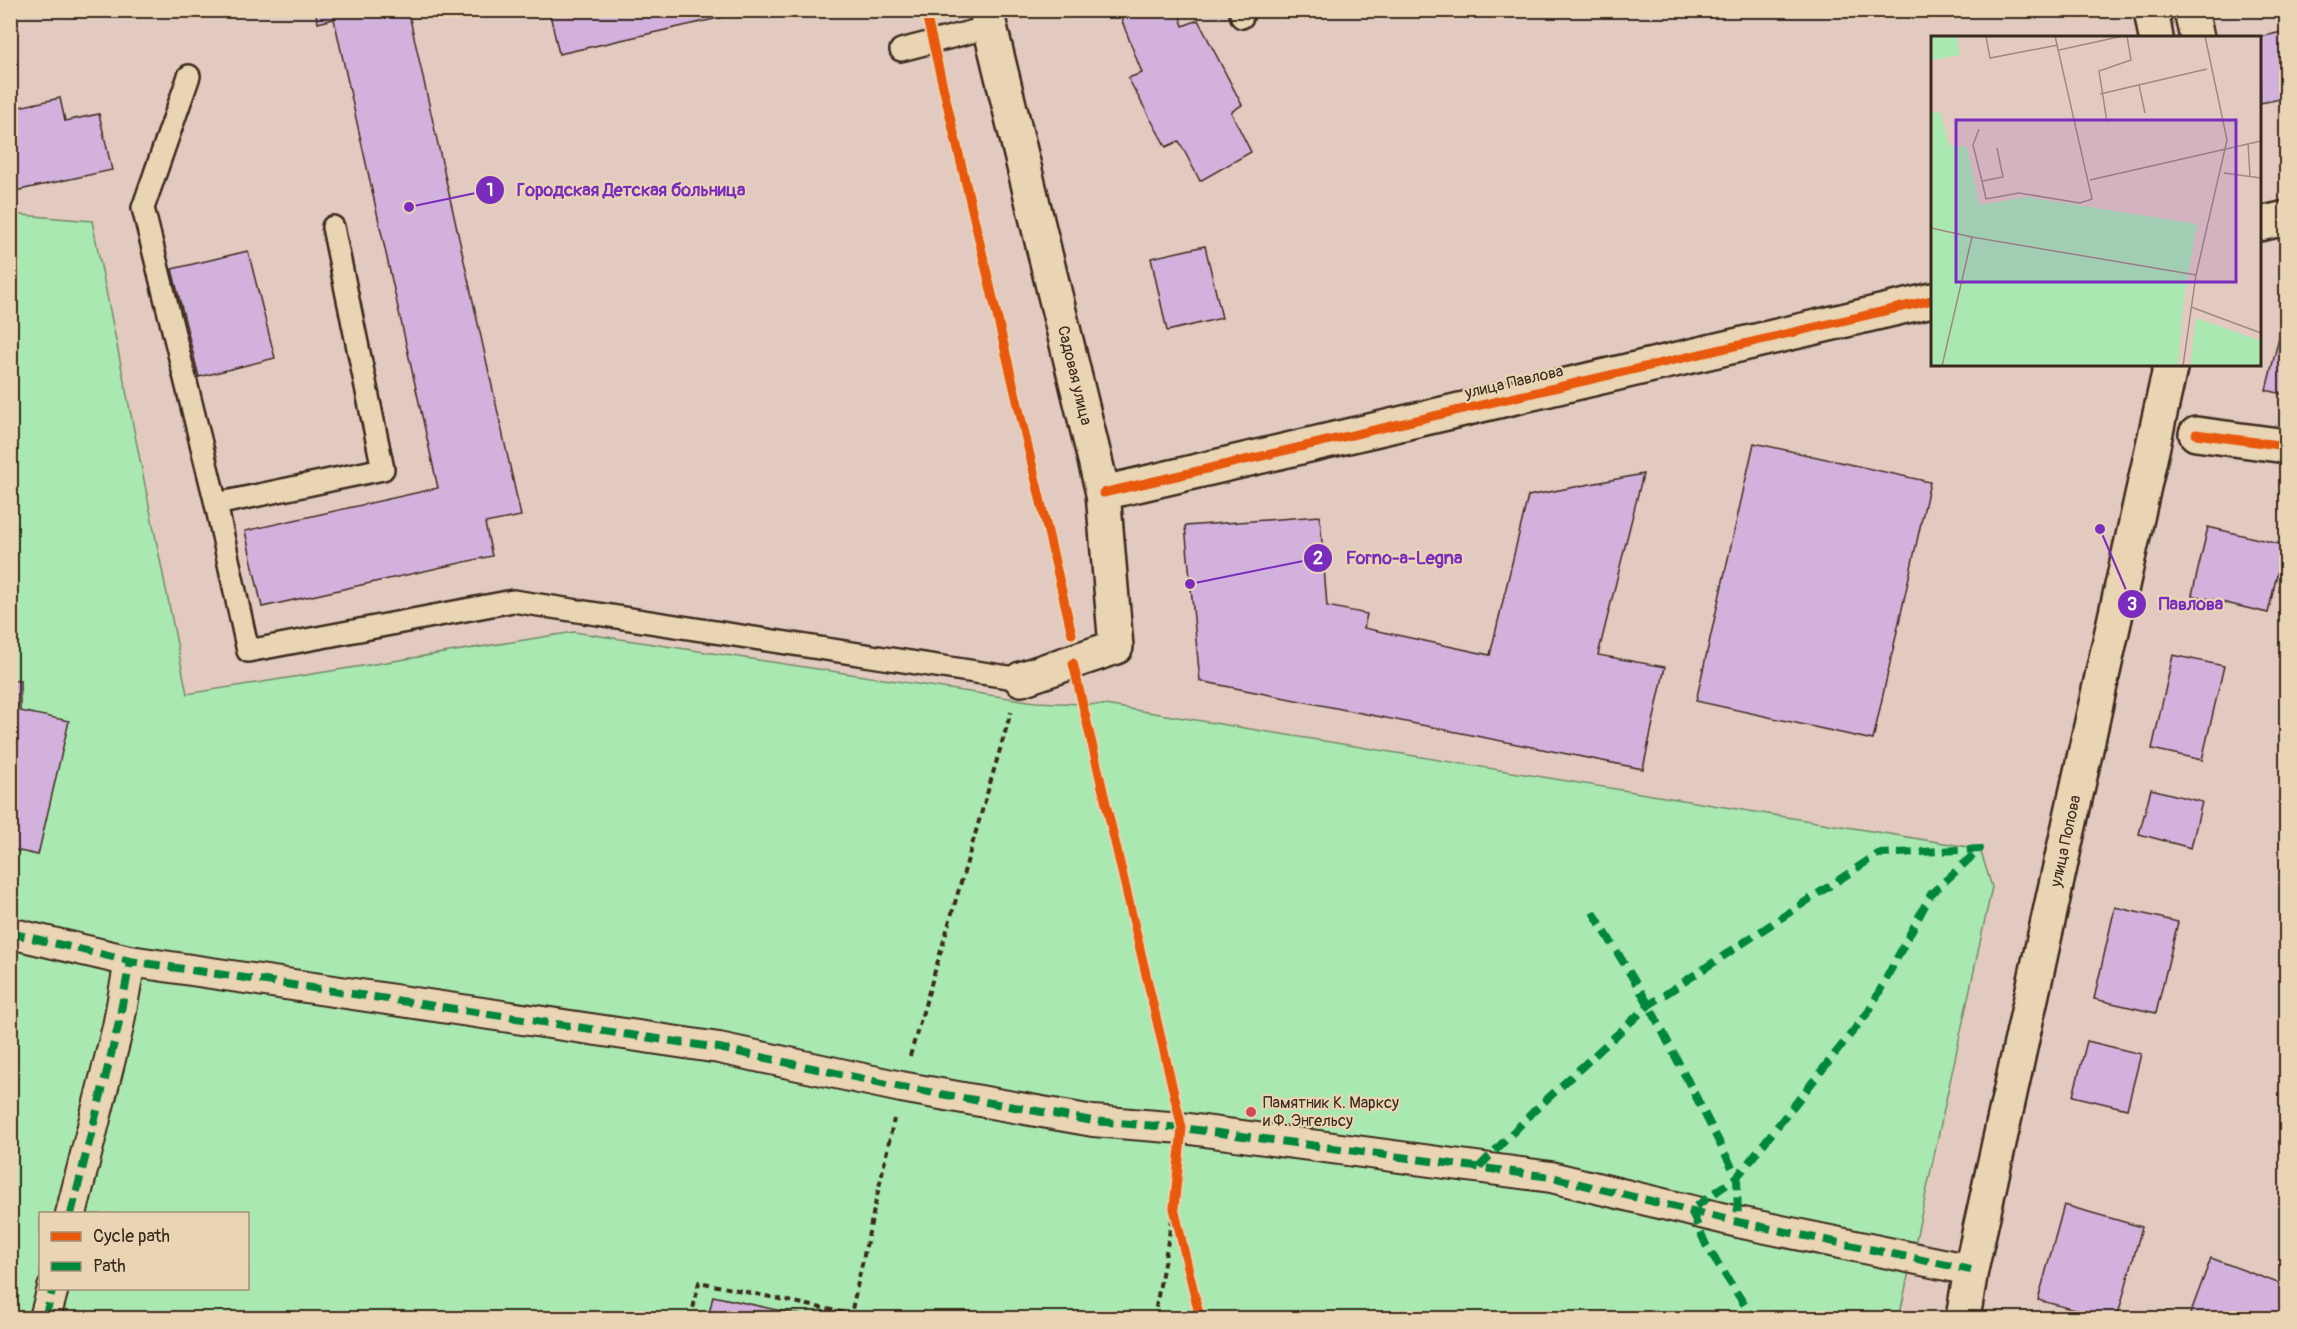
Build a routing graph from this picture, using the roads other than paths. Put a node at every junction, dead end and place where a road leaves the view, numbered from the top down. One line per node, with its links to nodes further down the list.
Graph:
1 (2151, 10): 4 (street)
2 (2191, 10): 5 (street)
3 (988, 19): 6 (lane); 15 (street, Садовая улица)
4 (2156, 36)
5 (2197, 36)
6 (901, 50)
7 (189, 76): 16 (lane)
8 (2286, 218): 9 (street)
9 (2261, 224)
10 (333, 227): 16 (lane)
11 (1931, 300): 15 (street, улица Павлова)
12 (2171, 366): 21 (street, улица Попова)
13 (2196, 434): 14 (street)
14 (2286, 446)
15 (1103, 493): 17 (street, Садовая улица)
16 (216, 504): 17 (lane)
17 (1021, 679)
18 (10, 933): 19 (street)
19 (130, 961): 20 (street); 21 (street)
20 (72, 1212)
21 (1971, 1270): 24 (street, улица Попова)
22 (52, 1290): 23 (street)
23 (45, 1318)
24 (1963, 1318)

